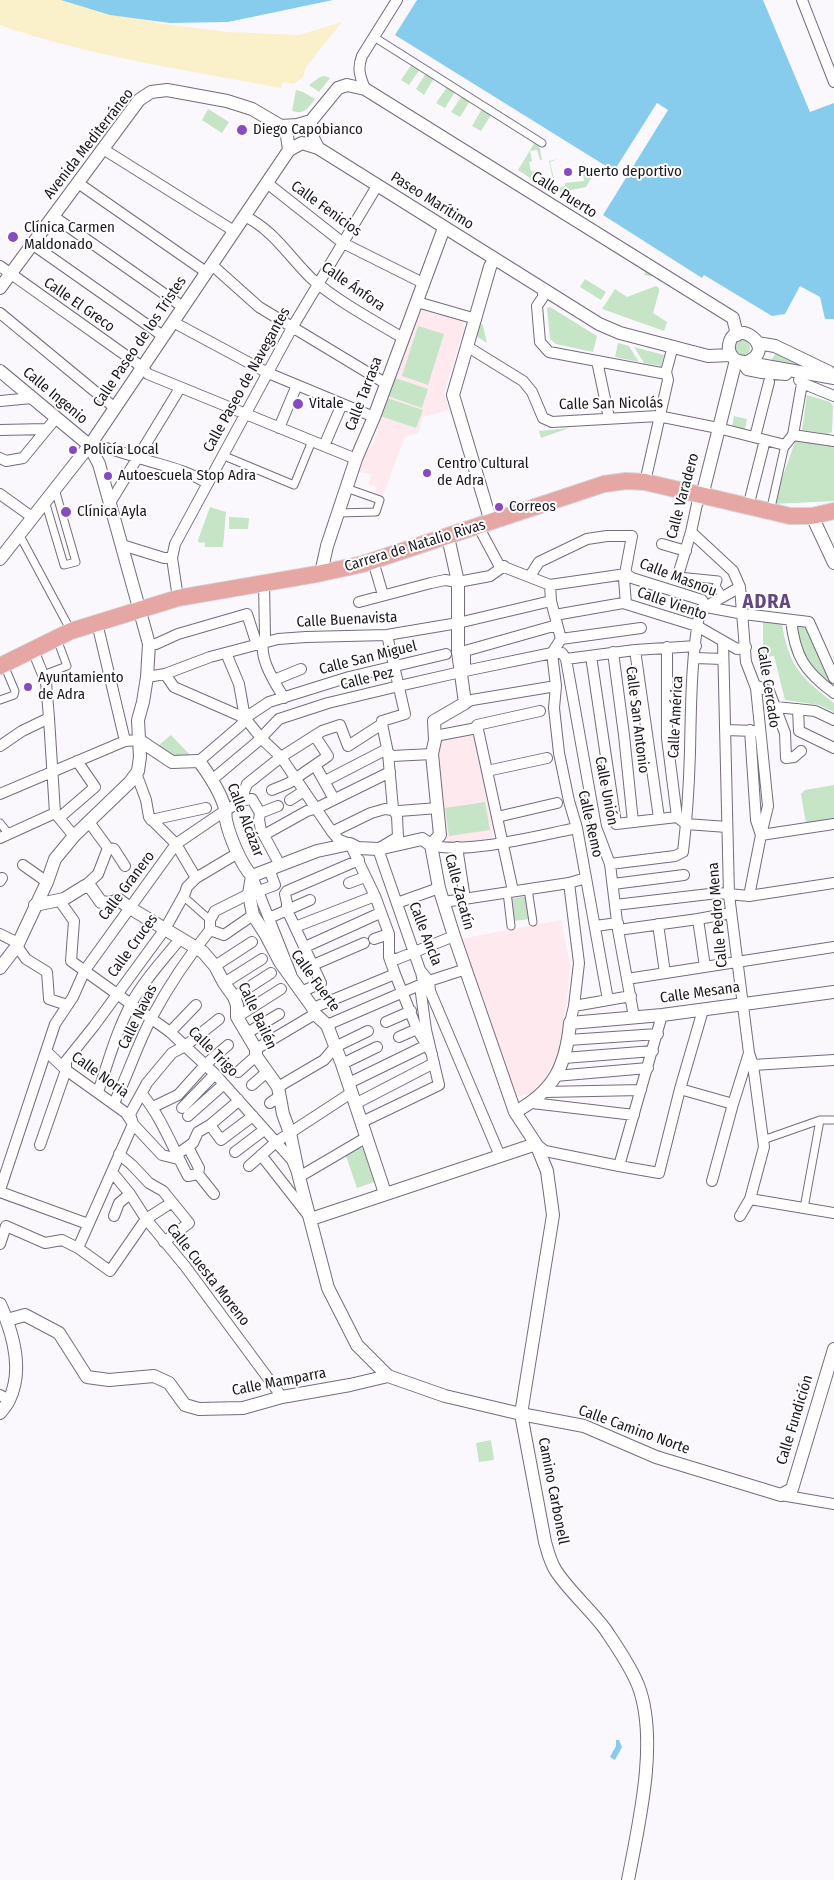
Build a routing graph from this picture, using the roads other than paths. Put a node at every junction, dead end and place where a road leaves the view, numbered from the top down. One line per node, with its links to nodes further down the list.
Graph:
1 (397, 0): 3 (street)
2 (802, 0): 4 (street)
3 (374, 37): 5 (street); 9 (street)
4 (834, 82)
5 (365, 89): 6 (street); 35 (street, Calle Puerto)
6 (311, 121): 7 (street); 10 (street)
7 (281, 126): 11 (street, Avenida Mediterráneo); 12 (street)
8 (302, 143): 10 (street, Paseo Marítimo); 12 (street, Calle Paseo de los Tristes)
9 (542, 143)
10 (318, 148): 15 (street, Paseo Marítimo)
11 (103, 150): 13 (street, Avenida Mediterráneo); 19 (street)
12 (289, 150): 14 (street, Calle Paseo de los Tristes)
13 (78, 183): 16 (street, Avenida Mediterráneo); 23 (street)
14 (267, 183): 17 (street, Calle Paseo de los Tristes); 20 (street, Calle Fenicios)
15 (377, 186): 18 (street, Paseo Marítimo); 20 (street, Calle Paseo de Navegantes)
16 (53, 216): 21 (street, Avenida Mediterráneo); 30 (street)
17 (244, 216): 19 (street, Calle Paseo de los Tristes); 25 (street, Calle Ánfora)
18 (444, 228): 22 (street, Paseo Marítimo); 26 (street, Calle Tarrasa)
19 (234, 231): 23 (street, Calle Paseo de los Tristes)
20 (343, 243): 25 (street, Calle Paseo de Navegantes); 26 (street, Calle Fenicios)
21 (32, 244): 24 (street, Avenida Mediterráneo); 36 (street)
22 (494, 259): 28 (street, Paseo Marítimo); 32 (street)
23 (209, 268): 30 (street, Calle Paseo de los Tristes); 34 (street)
24 (5, 270): 27 (street, Avenida Mediterráneo); 43 (street, Calle El Greco)
25 (318, 283): 34 (street, Calle Paseo de Navegantes); 37 (street, Calle Ánfora)
26 (423, 284): 29 (street, Calle Tarrasa)
27 (0, 288)
28 (543, 290): 39 (street, Paseo Marítimo); 42 (street)
29 (417, 302): 32 (street); 37 (street, Calle Tarrasa)
30 (183, 307): 33 (street, Calle Paseo de los Tristes)
31 (0, 313): 57 (street)
32 (476, 319): 40 (street)
33 (173, 322): 36 (street, Calle Paseo de los Tristes); 46 (street)
34 (293, 326): 46 (street, Calle Paseo de Navegantes); 50 (street)
35 (737, 334): 38 (street); 41 (street)
36 (163, 336): 43 (street, Calle Paseo de los Tristes)
37 (403, 338): 50 (street, Calle Tarrasa)
38 (757, 343): 41 (street); 47 (street)
39 (673, 346): 41 (street, Paseo Marítimo); 45 (street)
40 (468, 347): 62 (street, Calle San Nicolás); 92 (street)
41 (739, 360): 48 (street, Paseo Marítimo); 64 (street, Calle Varadero)
42 (597, 361): 45 (street); 62 (street)
43 (142, 367): 52 (street, Calle El Greco); 57 (street, Calle Paseo de los Tristes)
44 (0, 371): 54 (street, Calle Ingenio)
45 (666, 372): 59 (street)
46 (268, 373): 51 (street); 58 (street, Calle Paseo de Navegantes)
47 (834, 376): 48 (street, Paseo Marítimo)
48 (803, 378): 53 (street, Paseo Marítimo); 67 (street)
49 (769, 382): 68 (street)
50 (385, 383): 60 (street, Calle Tarrasa)
51 (297, 385): 56 (street); 63 (street)
52 (180, 388): 58 (street, Calle El Greco); 76 (street)
53 (834, 396)
54 (32, 398): 55 (street); 61 (street, Calle Ingenio)
55 (0, 401)
56 (342, 404): 60 (street); 73 (street)
57 (115, 408): 71 (street, Calle Paseo de los Tristes)
58 (245, 414): 63 (street, Calle El Greco); 74 (street, Calle Paseo de Navegantes)
59 (658, 416): 62 (street, Calle San Nicolás); 64 (street, Calle San Nicolás); 78 (street)
60 (374, 417): 77 (street, Calle Tarrasa)
61 (56, 418): 65 (street); 71 (street, Calle Ingenio)
62 (609, 418)
63 (279, 428): 69 (street, Calle El Greco)
64 (718, 428): 68 (street, Calle San Nicolás); 83 (street, Calle Varadero)
65 (46, 429): 66 (street); 75 (street)
66 (0, 430)
67 (793, 435): 70 (street); 72 (street)
68 (760, 438): 72 (street, Calle San Nicolás); 86 (street)
69 (312, 441): 73 (street, Calle El Greco); 74 (street)
70 (834, 441)
71 (90, 445): 76 (street); 81 (street, Calle Paseo de los Tristes); 85 (street)
72 (785, 445): 88 (street)
73 (324, 446): 77 (street, Calle El Greco)
74 (222, 455): 79 (street, Calle Paseo de Navegantes)
75 (0, 458)
76 (138, 458): 79 (street); 85 (street)
77 (356, 459): 80 (street, Calle Tarrasa)
78 (645, 482): 83 (highway, Carrera de Natalio Rivas); 92 (highway, Carrera de Natalio Rivas)
79 (207, 483): 100 (street, Calle Paseo de Navegantes)
80 (346, 488): 89 (street, Calle Tarrasa); 89 (street)
81 (55, 489): 84 (street, Calle Paseo de los Tristes); 84 (street)
82 (0, 494): 91 (street)
83 (702, 496): 86 (highway, Carrera de Natalio Rivas); 93 (street, Calle Varadero)
84 (45, 501): 91 (street, Calle Paseo de los Tristes)
85 (110, 503): 97 (street)
86 (748, 507): 88 (highway, Carrera de Natalio Rivas)
87 (834, 511): 90 (highway, Carrera de Natalio Rivas)
88 (770, 512): 90 (highway, Carrera de Natalio Rivas)
89 (338, 513): 104 (street, Calle Tarrasa)
90 (812, 516): 102 (street)
91 (32, 517): 94 (street, Calle Paseo de los Tristes)
92 (485, 524): 95 (highway, Carrera de Natalio Rivas); 103 (street)
93 (691, 532): 98 (street, Calle Varadero); 111 (street, Calle Cercado)
94 (19, 534): 99 (street, Calle Paseo de los Tristes); 127 (street)
95 (448, 537): 101 (highway, Carrera de Natalio Rivas); 108 (street)
96 (662, 544): 98 (street)
97 (122, 545): 100 (street); 119 (street)
98 (686, 551): 106 (street, Calle Varadero)
99 (1, 556)
100 (172, 558): 114 (street, Calle Paseo de Navegantes)
101 (373, 561): 104 (highway, Carrera de Natalio Rivas); 112 (street)
102 (834, 562)
103 (504, 566): 107 (street); 108 (street)
104 (321, 573): 109 (highway, Carrera de Natalio Rivas)
105 (626, 574): 107 (street); 110 (street, Calle Masnou); 117 (street); 118 (street, Calle Masnou)
106 (678, 574): 113 (street)
107 (530, 576): 110 (street)
108 (458, 582): 112 (street); 124 (street)
109 (264, 584): 114 (highway, Carrera de Natalio Rivas); 132 (street)
110 (550, 585): 115 (street)
111 (740, 587): 113 (street); 120 (street, Calle Cercado)
112 (383, 595): 116 (street)
113 (724, 597): 118 (street)
114 (178, 598): 119 (highway, Carrera de Natalio Rivas)
115 (551, 601): 121 (street); 124 (street, Calle Buenavista)
116 (359, 602)
117 (626, 604): 121 (street, Calle Viento); 125 (street, Calle Viento)
118 (703, 609): 120 (street, Calle Masnou); 125 (street, Calle América)
119 (139, 610): 123 (highway, Carrera de Natalio Rivas); 131 (street)
120 (744, 614): 122 (street, Calle Masnou); 135 (street, Calle Cercado)
121 (556, 620): 129 (street); 149 (street)
122 (791, 620): 153 (street, Calle Masnou); 158 (street)
123 (97, 623): 127 (highway, Carrera de Natalio Rivas); 177 (street)
124 (458, 623): 128 (street, Calle Buenavista); 149 (street)
125 (697, 626): 130 (street, Calle Viento); 133 (street, Calle América)
126 (641, 628): 129 (street)
127 (64, 635): 136 (highway, Carrera de Natalio Rivas); 151 (street)
128 (387, 636): 132 (street, Calle Buenavista); 147 (street)
129 (561, 639): 140 (street)
130 (723, 641): 135 (street, Calle Viento); 145 (street, Calle Pedro Mena)
131 (149, 644): 132 (street); 152 (street)
132 (259, 644): 139 (street, Calle Buenavista); 154 (street)
133 (696, 646): 134 (street); 143 (street, Calle América)
134 (667, 647): 137 (street); 211 (street)
135 (746, 647): 155 (street, Calle Cercado)
136 (33, 650): 146 (highway, Carrera de Natalio Rivas); 151 (street)
137 (635, 650): 138 (street); 212 (street)
138 (613, 652): 142 (street); 215 (street, Calle San Antonio)
139 (226, 653): 150 (street, Calle Buenavista); 166 (street)
140 (552, 653): 144 (street); 149 (street, Calle Pez); 157 (street, Calle Remo)
141 (446, 654): 147 (street, Calle San Miguel)
142 (591, 656): 144 (street); 215 (street)
143 (695, 658): 145 (street); 217 (street, Calle América)
144 (566, 659): 235 (street, Calle Unión)
145 (723, 659): 170 (street, Calle Pedro Mena)
146 (2, 665): 160 (street)
147 (394, 666): 156 (street); 159 (street, Calle San Miguel)
148 (302, 669): 154 (street)
149 (463, 671): 156 (street, Calle Pez); 161 (street)
150 (165, 674): 152 (street, Calle Buenavista); 166 (street)
151 (43, 675): 165 (street)
152 (147, 677): 176 (street)
153 (834, 678)
154 (274, 680): 159 (street)
155 (755, 685): 162 (street); 172 (street, Calle Cercado)
156 (399, 686): 168 (street); 175 (street, Calle Pez)
157 (556, 686): 161 (street); 220 (street, Calle Remo)
158 (834, 693)
159 (284, 698): 166 (street, Calle San Miguel)
160 (0, 700)
161 (465, 703): 174 (street, Calle Zacatín)
162 (776, 707): 163 (street); 180 (street)
163 (798, 709): 167 (street); 179 (street)
164 (540, 711): 169 (street)
165 (49, 718): 178 (street); 189 (street)
166 (245, 718): 175 (street); 186 (street, Calle San Miguel)
167 (834, 720)
168 (382, 724): 173 (street); 181 (street)
169 (477, 726): 174 (street); 188 (street)
170 (725, 730): 171 (street); 219 (street, Calle Pedro Mena)
171 (750, 730): 172 (street); 223 (street)
172 (761, 731): 223 (street, Calle Cercado)
173 (315, 736): 183 (street); 187 (street)
174 (435, 736): 182 (street, Calle Zacatín)
175 (261, 738): 183 (street); 192 (street, Calle Pez)
176 (139, 740): 177 (street); 186 (street); 191 (street)
177 (125, 741): 185 (street)
178 (0, 746)
179 (834, 748)
180 (801, 751)
181 (388, 753): 182 (street); 190 (street); 194 (street)
182 (432, 754): 205 (street, Calle Zacatín)
183 (281, 757): 193 (street); 199 (street)
184 (547, 758): 188 (street)
185 (78, 761): 189 (street); 209 (street)
186 (198, 762): 192 (street, Calle Alcázar)
187 (316, 765): 193 (street); 194 (street)
188 (487, 771): 210 (street)
189 (53, 772): 197 (street); 209 (street)
190 (390, 772): 198 (street); 206 (street)
191 (136, 773): 213 (street); 214 (street)
192 (213, 779): 207 (street, Calle Alcázar)
193 (294, 779): 195 (street); 196 (street)
194 (325, 781): 198 (street)
195 (272, 790)
196 (304, 791): 200 (street); 204 (street)
197 (0, 794)
198 (334, 799): 204 (street)
199 (244, 800): 207 (street, Calle Granero); 208 (street)
200 (290, 800)
201 (557, 803): 210 (street)
202 (278, 806): 208 (street)
203 (206, 808): 213 (street)
204 (317, 808): 221 (street); 222 (street)
205 (438, 808): 206 (street); 229 (street, Calle Zacatín)
206 (393, 809): 221 (street); 232 (street)
207 (226, 810): 227 (street, Calle Granero); 233 (street, Calle Alcázar)
208 (260, 813): 222 (street)
209 (57, 816): 224 (street); 225 (street)
210 (497, 816): 226 (street)
211 (677, 817): 212 (street); 217 (street)
212 (658, 818): 215 (street)
213 (151, 820): 227 (street)
214 (89, 822): 225 (street); 231 (street)
215 (633, 822)
216 (0, 823): 224 (street)
217 (686, 824): 219 (street); 235 (street, Calle América)
218 (834, 824): 223 (street)
219 (727, 826): 254 (street, Calle Pedro Mena)
220 (577, 828): 226 (street); 243 (street, Calle Remo)
221 (332, 832): 228 (street)
222 (264, 835): 238 (street)
223 (761, 835): 257 (street, Calle Cercado)
224 (4, 836)
225 (74, 836): 244 (street)
226 (502, 843): 230 (street); 253 (street)
227 (176, 844): 242 (street); 265 (street, Calle Granero)
228 (350, 844): 232 (street); 234 (street); 238 (street)
229 (432, 845): 230 (street); 232 (street); 250 (street, Calle Zacatín)
230 (457, 847): 258 (street)
231 (108, 848): 237 (street); 249 (street)
232 (378, 848): 262 (street, Calle Ancla)
233 (238, 853): 240 (street, Calle Alcázar); 242 (street, Calle Cruces)
234 (359, 860): 241 (street); 266 (street)
235 (610, 864): 248 (street, Calle Unión)
236 (23, 865): 244 (street)
237 (125, 866)
238 (274, 867): 240 (street); 252 (street, Calle Navas)
239 (684, 875): 248 (street)
240 (252, 876): 252 (street, Calle Fuerte)
241 (365, 876): 245 (street); 256 (street)
242 (196, 878): 255 (street, Calle Cruces)
243 (586, 878): 246 (street); 276 (street, Calle Remo)
244 (47, 882): 263 (street)
245 (349, 883)
246 (569, 883): 251 (street); 317 (street)
247 (834, 883): 257 (street)
248 (613, 884): 264 (street, Calle Unión)
249 (85, 886): 259 (street); 265 (street, Calle Bailén)
250 (439, 888): 261 (street, Calle Zacatín); 262 (street)
251 (528, 889): 253 (street); 272 (street)
252 (254, 892): 269 (street, Calle Fuerte); 270 (street); 274 (street, Calle Navas)
253 (510, 892): 258 (street); 275 (street)
254 (729, 895): 257 (street); 264 (street); 268 (street, Calle Pedro Mena)
255 (183, 896): 274 (street); 279 (street, Calle Cruces)
256 (375, 896): 267 (street); 278 (street)
257 (750, 896)
258 (465, 899): 261 (street)
259 (59, 900): 263 (street); 298 (street)
260 (310, 900): 266 (street)
261 (444, 902): 282 (street, Calle Zacatín)
262 (398, 903): 289 (street, Calle Ancla)
263 (36, 905): 285 (street)
264 (616, 905): 277 (street, Calle Unión)
265 (130, 908): 279 (street, Calle Bailén); 298 (street, Calle Granero)
266 (287, 910): 270 (street); 278 (street)
267 (380, 913): 281 (street); 287 (street)
268 (731, 913): 271 (street); 292 (street, Calle Pedro Mena)
269 (253, 915): 274 (street); 305 (street, Calle Fuerte)
270 (269, 918): 305 (street)
271 (698, 919): 273 (street); 296 (street)
272 (532, 922)
273 (658, 924): 277 (street); 300 (street)
274 (210, 925): 288 (street, Calle Navas)
275 (511, 926)
276 (595, 926): 277 (street); 312 (street, Calle Remo)
277 (618, 926): 302 (street, Calle Unión)
278 (295, 927): 287 (street)
279 (164, 929): 283 (street, Calle Bailén); 309 (street, Calle Cruces)
280 (0, 934): 285 (street)
281 (389, 934): 290 (street); 293 (street)
282 (454, 936): 289 (street); 297 (street, Calle Zacatín)
283 (180, 939): 288 (street, Calle Bailén); 315 (street)
284 (252, 942): 294 (street)
285 (18, 945): 295 (street); 313 (street)
286 (834, 946): 292 (street)
287 (305, 947): 293 (street)
288 (196, 948): 294 (street, Calle Bailén); 325 (street, Calle Navas)
289 (414, 952): 290 (street); 304 (street, Calle Ancla)
290 (389, 957): 301 (street)
291 (262, 959): 303 (street)
292 (737, 962): 296 (street); 314 (street, Calle Pedro Mena)
293 (313, 965): 305 (street)
294 (215, 966): 303 (street, Calle Bailén)
295 (0, 968)
296 (705, 968): 300 (street)
297 (466, 969): 304 (street); 373 (street, Calle Zacatín)
298 (85, 970): 309 (street, Calle Trigo); 313 (street, Calle Granero)
299 (271, 973): 311 (street)
300 (665, 973): 302 (street)
301 (395, 974): 307 (street); 319 (street)
302 (627, 979): 310 (street, Calle Unión)
303 (224, 984): 311 (street, Calle Bailén)
304 (424, 984): 307 (street); 345 (street); 393 (street, Calle Ancla)
305 (297, 987): 319 (street, Calle Fuerte)
306 (281, 989): 324 (street)
307 (403, 992): 320 (street); 329 (street)
308 (834, 992): 314 (street, Calle Mesana)
309 (118, 993): 315 (street, Calle Trigo); 352 (street, Calle Cruces)
310 (631, 996): 312 (street); 323 (street, Calle Unión)
311 (234, 997): 324 (street, Calle Bailén)
312 (608, 1000): 317 (street)
313 (70, 1001): 342 (street, Calle Granero)
314 (743, 1004): 318 (street, Calle Mesana); 344 (street, Calle Pedro Mena)
315 (131, 1005): 325 (street, Calle Trigo); 361 (street)
316 (196, 1005): 332 (street)
317 (574, 1006): 328 (street)
318 (703, 1010): 322 (street, Calle Mesana); 359 (street)
319 (314, 1011): 329 (street, Calle Fuerte); 343 (street)
320 (411, 1011): 327 (street); 330 (street)
321 (280, 1014): 333 (street)
322 (662, 1015): 323 (street, Calle Mesana); 334 (street)
323 (634, 1017): 328 (street, Calle Mesana)
324 (237, 1018): 333 (street, Calle Bailén)
325 (151, 1019): 332 (street, Calle Trigo); 368 (street, Calle Navas)
326 (219, 1019): 338 (street)
327 (386, 1022)
328 (570, 1023): 336 (street)
329 (327, 1025): 339 (street, Calle Fuerte)
330 (417, 1029): 335 (street); 345 (street)
331 (368, 1031): 339 (street)
332 (170, 1032): 338 (street, Calle Trigo)
333 (248, 1033): 343 (street, Calle Bailén)
334 (658, 1034): 336 (street); 341 (street)
335 (399, 1037)
336 (568, 1040): 346 (street)
337 (228, 1045): 348 (street)
338 (184, 1046): 348 (street, Calle Trigo); 363 (street)
339 (335, 1047): 349 (street, Calle Fuerte); 365 (street)
340 (376, 1047): 349 (street)
341 (653, 1051): 346 (street); 351 (street)
342 (47, 1052): 352 (street, Calle Noria); 401 (street, Calle Granero)
343 (256, 1053): 353 (street); 354 (street, Calle Bailén)
344 (749, 1053): 350 (street); 370 (street, Calle Pedro Mena)
345 (431, 1054): 364 (street); 364 (street); 378 (street)
346 (564, 1058): 356 (street)
347 (834, 1060): 350 (street)
348 (206, 1064): 355 (street, Calle Trigo); 366 (street)
349 (342, 1064): 364 (street, Calle Fuerte)
350 (753, 1065): 385 (street)
351 (648, 1068): 356 (street); 360 (street)
352 (66, 1070): 361 (street, Calle Noria); 388 (street, Calle Cruces)
353 (238, 1072)
354 (267, 1072): 358 (street); 365 (street, Calle Bailén)
355 (215, 1074): 357 (street, Calle Trigo); 372 (street)
356 (555, 1076): 362 (street)
357 (224, 1084): 367 (street, Calle Trigo); 372 (street)
358 (252, 1086)
359 (680, 1089): 370 (street); 396 (street)
360 (641, 1090): 362 (street); 374 (street)
361 (98, 1092): 368 (street, Calle Noria)
362 (546, 1092): 369 (street)
363 (142, 1094): 371 (street); 379 (street)
364 (352, 1094): 378 (street, Calle Fuerte); 383 (street)
365 (276, 1095): 383 (street, Calle Bailén)
366 (172, 1098): 371 (street); 372 (street)
367 (238, 1099): 375 (street, Calle Trigo); 380 (street)
368 (114, 1103): 379 (street, Calle Noria)
369 (532, 1103): 373 (street); 374 (street)
370 (733, 1104): 400 (street, Calle Pedro Mena)
371 (153, 1107): 394 (street)
372 (185, 1112): 382 (street)
373 (515, 1112): 387 (street, Calle Zacatín)
374 (634, 1115): 396 (street)
375 (253, 1116): 380 (street); 381 (street, Calle Trigo)
376 (820, 1120): 377 (street); 385 (street); 407 (street)
377 (834, 1120)
378 (362, 1122): 384 (street, Calle Fuerte)
379 (133, 1124): 391 (street); 394 (street, Calle Noria)
380 (210, 1125): 382 (street)
381 (264, 1130): 386 (street, Calle Trigo); 390 (street)
382 (198, 1132): 389 (street)
383 (290, 1133): 386 (street); 399 (street, Calle Bailén)
384 (367, 1136): 399 (street); 402 (street, Calle Fuerte)
385 (763, 1140): 405 (street)
386 (276, 1142): 392 (street); 399 (street, Calle Trigo)
387 (536, 1144): 393 (street); 396 (street); 424 (street, Camino Carbonell)
388 (40, 1145)
389 (188, 1147): 394 (street); 398 (street)
390 (235, 1152)
391 (119, 1154): 397 (street); 406 (street)
392 (261, 1155): 395 (street); 412 (street)
393 (500, 1156): 402 (street)
394 (177, 1157): 398 (street)
395 (249, 1166)
396 (619, 1166)
397 (112, 1172): 403 (street, Calle Cuesta Moreno); 413 (street)
398 (198, 1174): 404 (street)
399 (299, 1177): 412 (street)
400 (712, 1181)
401 (0, 1191): 413 (street)
402 (385, 1193): 412 (street)
403 (130, 1194): 409 (street); 411 (street, Calle Cuesta Moreno)
404 (214, 1194)
405 (750, 1199): 407 (street); 410 (street)
406 (171, 1203): 411 (street); 414 (street)
407 (804, 1208): 408 (street)
408 (834, 1213)
409 (114, 1216)
410 (740, 1216)
411 (146, 1219): 414 (street, Calle Cuesta Moreno); 416 (street)
412 (311, 1219): 420 (street)
413 (88, 1224): 416 (street)
414 (164, 1242): 421 (street, Calle Cuesta Moreno)
415 (0, 1244): 416 (street)
416 (78, 1248)
417 (0, 1304): 418 (street)
418 (7, 1320): 421 (street, Calle Mamparra); 422 (street)
419 (834, 1349): 425 (street, Calle Fundición)
420 (388, 1376): 421 (street, Calle Mamparra); 424 (street, Calle Camino Norte)
421 (282, 1396)
422 (5, 1397): 423 (street)
423 (0, 1413)
424 (521, 1414): 425 (street, Calle Camino Norte); 427 (street, Camino Carbonell)
425 (781, 1495): 426 (street)
426 (834, 1504)
427 (628, 1880)

